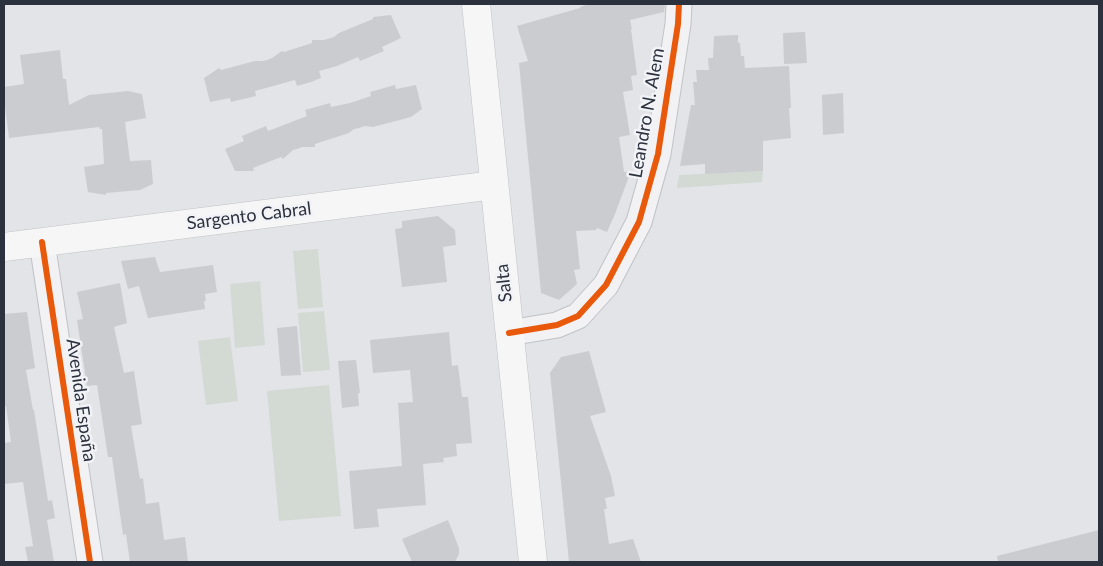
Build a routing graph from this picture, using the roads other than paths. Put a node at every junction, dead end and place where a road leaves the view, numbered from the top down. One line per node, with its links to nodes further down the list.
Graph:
1 (476, 4): 3 (main road, Salta)
2 (680, 4): 6 (street, Leandro N. Alem)
3 (494, 185): 4 (main road, Sargento Cabral); 6 (main road, Salta)
4 (42, 242): 5 (main road, Sargento Cabral); 7 (street, Avenida España)
5 (4, 247)
6 (509, 333): 8 (main road, Salta)
7 (90, 562)
8 (533, 562)

